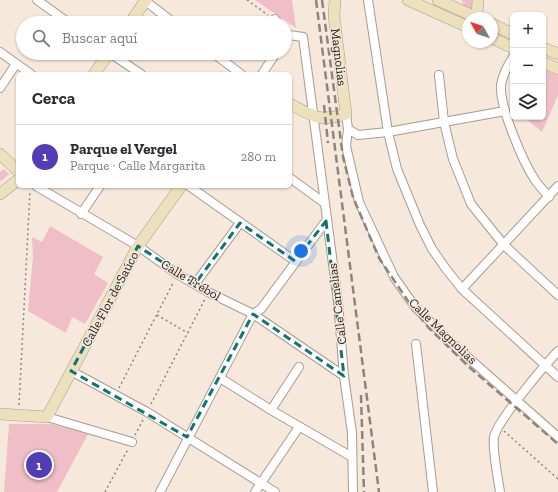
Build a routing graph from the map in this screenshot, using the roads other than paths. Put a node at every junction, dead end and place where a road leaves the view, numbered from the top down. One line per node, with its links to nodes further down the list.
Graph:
1 (37, 0): 11 (street)
2 (145, 0): 12 (street); 13 (street)
3 (335, 0): 41 (street, Magnolias)
4 (368, 0): 45 (street)
5 (408, 0): 14 (street)
6 (438, 0): 8 (street)
7 (478, 0): 10 (street)
8 (457, 4): 9 (street); 14 (street)
9 (469, 12)
10 (478, 12)
11 (59, 16)
12 (135, 16)
13 (165, 16)
14 (453, 20): 15 (street)
15 (462, 24)
16 (498, 27): 17 (street)
17 (510, 33)
18 (292, 36): 42 (street, Calle Camelias)
19 (498, 41): 20 (street)
20 (510, 47)
21 (546, 49): 23 (street)
22 (0, 52): 30 (street)
23 (558, 54)
24 (105, 60): 33 (street)
25 (120, 60): 34 (street)
26 (222, 60): 35 (street)
27 (271, 60): 36 (street)
28 (510, 62): 40 (street)
29 (546, 63): 31 (street)
30 (16, 64): 32 (street); 38 (street)
31 (558, 69)
32 (28, 72)
33 (96, 72)
34 (138, 72)
35 (238, 72)
36 (263, 72)
37 (439, 75): 43 (street)
38 (0, 88)
39 (292, 105): 42 (street)
40 (505, 111): 43 (street); 56 (street)
41 (346, 114): 42 (street); 44 (street, Calle Magnolias)
42 (313, 117): 57 (street, Calle Camelias)
43 (444, 122): 45 (street); 62 (street)
44 (348, 130): 45 (street); 76 (street, Calle Magnolias)
45 (388, 132): 65 (street)
46 (0, 154): 47 (street)
47 (16, 169)
48 (292, 179): 57 (street)
49 (16, 182): 55 (street)
50 (558, 186): 56 (street)
51 (39, 188): 58 (street, Calle Trébol)
52 (99, 188): 58 (street)
53 (180, 188): 61 (street, Calle Flor de Saúco)
54 (192, 188): 60 (street)
55 (0, 194)
56 (549, 197): 62 (street)
57 (323, 202): 59 (street, Calle Camelias)
58 (81, 214): 61 (street, Calle Trébol)
59 (326, 220): 63 (street); 73 (street, Calle Camelias)
60 (240, 223): 63 (street); 64 (street)
61 (138, 246): 64 (street, Calle Trébol); 72 (street, Calle Flor de Saúco)
62 (504, 246): 65 (street); 66 (street)
63 (295, 262): 67 (street)
64 (195, 284): 67 (street, Calle Trébol)
65 (462, 289): 70 (street)
66 (558, 295)
67 (253, 314): 73 (street, Calle Trébol); 75 (street)
68 (416, 344): 90 (street)
69 (558, 351): 70 (street)
70 (545, 365): 74 (street); 76 (street)
71 (299, 367): 77 (street)
72 (71, 371): 79 (street, Calle Flor de Saúco); 81 (street)
73 (344, 376): 84 (street, Calle Camelias)
74 (558, 377)
75 (220, 378): 77 (street); 81 (street)
76 (517, 401): 82 (street, Calle Magnolias); 91 (street)
77 (271, 410): 80 (street)
78 (0, 414): 79 (street)
79 (47, 417): 83 (street)
80 (299, 427): 84 (street); 85 (street)
81 (187, 437): 85 (street); 86 (street)
82 (558, 437)
83 (132, 442)
84 (352, 456): 89 (street, Calle Camelias)
85 (260, 484): 87 (street); 88 (street)
86 (164, 490)
87 (255, 492)
88 (275, 492)
89 (353, 492)
90 (433, 492)
91 (500, 492)

